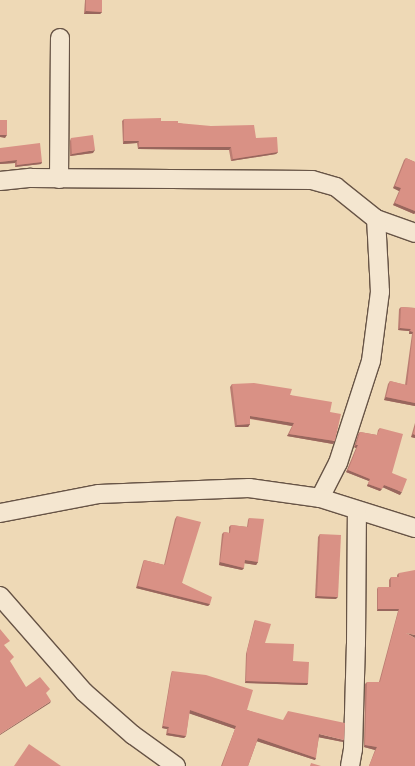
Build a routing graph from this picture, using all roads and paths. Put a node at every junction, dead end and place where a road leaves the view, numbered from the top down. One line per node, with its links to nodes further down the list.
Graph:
1 (60, 38): 2 (street)
2 (59, 179): 3 (street); 4 (street)
3 (0, 181)
4 (376, 219): 5 (street); 6 (street)
5 (415, 233)
6 (320, 498): 7 (street); 8 (street)
7 (357, 511): 9 (street); 12 (street)
8 (0, 513)
9 (415, 528)
10 (0, 596): 11 (street)
11 (174, 766)
12 (350, 766)

